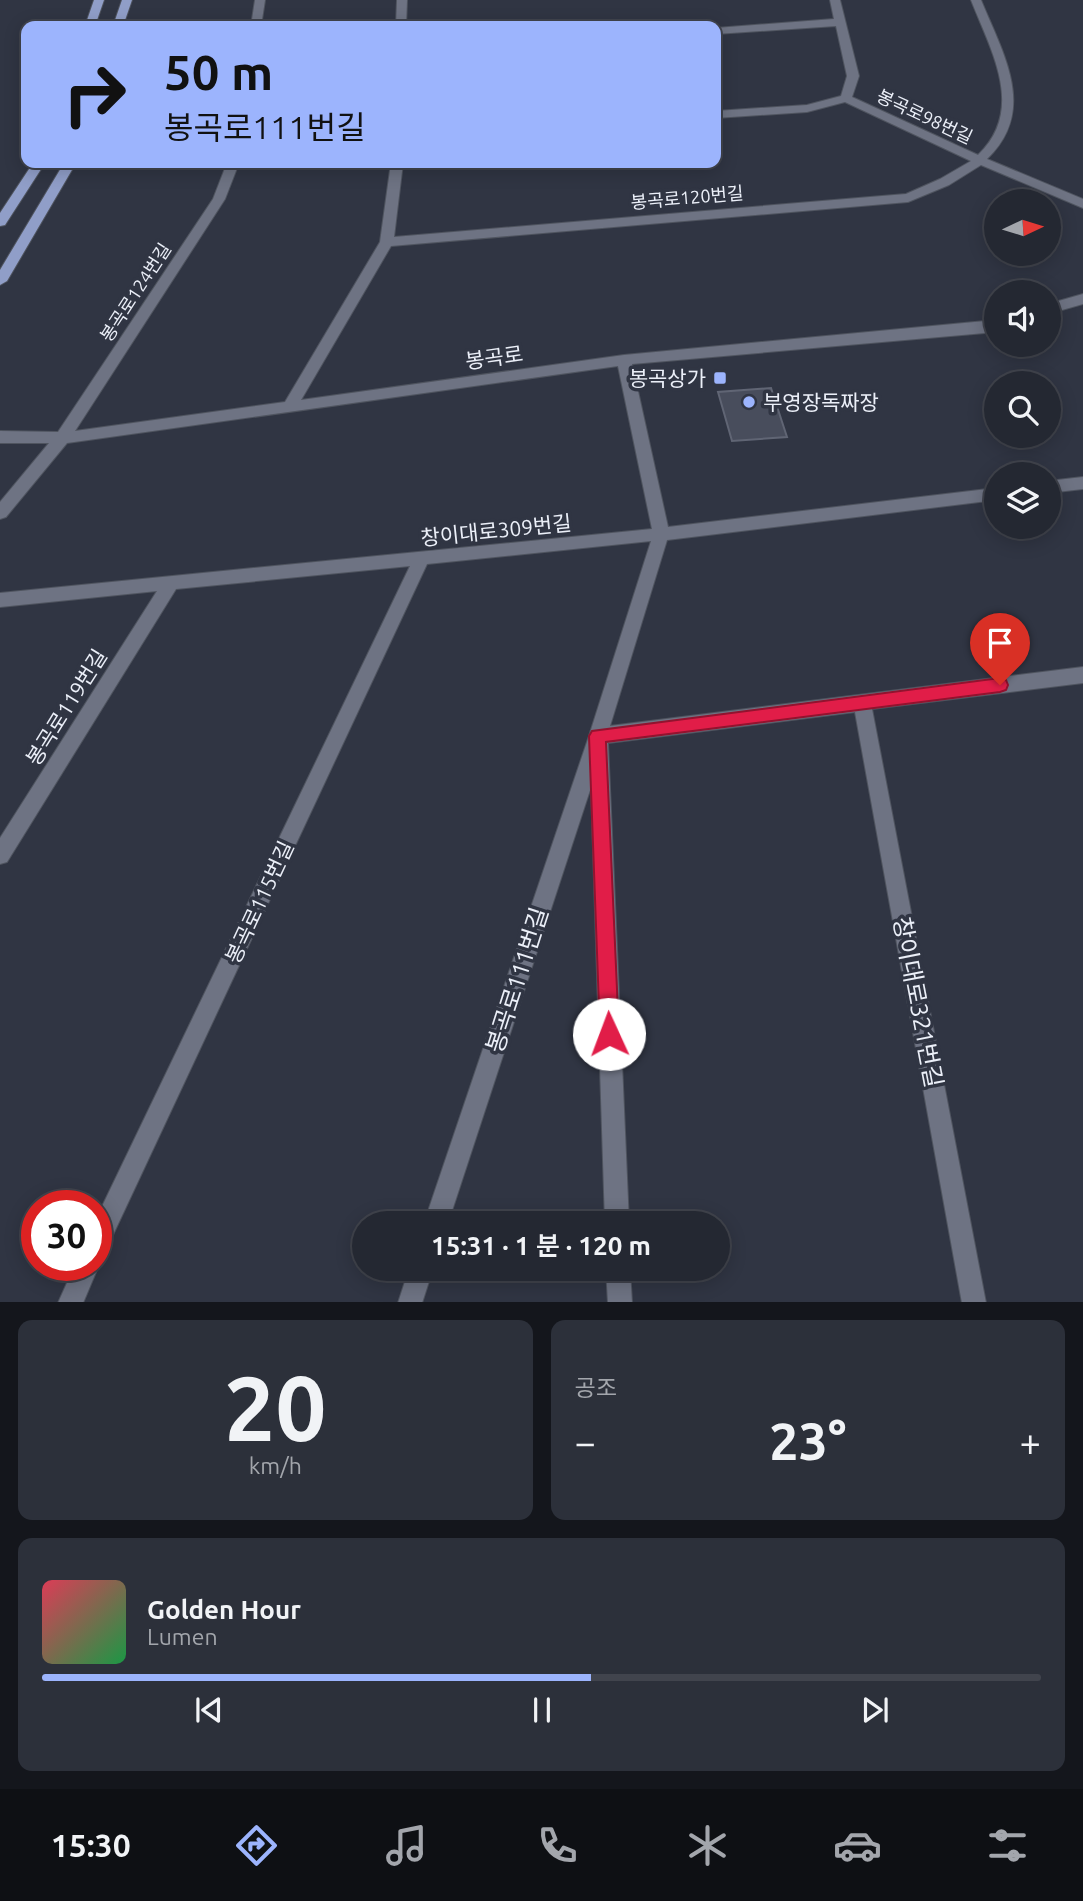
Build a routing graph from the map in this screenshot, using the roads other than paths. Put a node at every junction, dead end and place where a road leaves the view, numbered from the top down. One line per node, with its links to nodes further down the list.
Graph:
1 (99, 0): 7 (main road)
2 (127, 0): 8 (main road)
3 (260, 0): 9 (street)
4 (402, 0): 10 (street)
5 (835, 0): 11 (street, 봉곡로98번길)
6 (976, 0): 15 (street, 봉곡로120번길)
7 (92, 21)
8 (120, 21)
9 (257, 21)
10 (401, 21)
11 (841, 22): 12 (street); 13 (street, 봉곡로98번길)
12 (721, 31)
13 (846, 98): 14 (street); 15 (street, 봉곡로98번길)
14 (721, 116)
15 (981, 161): 20 (street, 봉곡로98번길); 22 (street, 봉곡로120번길)
16 (37, 168): 21 (main road)
17 (67, 168): 23 (main road)
18 (231, 168): 30 (street, 봉곡로124번길)
19 (396, 168): 22 (street)
20 (1083, 204)
21 (0, 222)
22 (387, 242): 28 (street)
23 (0, 281)
24 (1083, 299): 25 (street)
25 (1061, 305)
26 (984, 328): 27 (street, 봉곡로)
27 (624, 360): 28 (street, 봉곡로); 35 (street, 봉곡로111번길)
28 (289, 407): 30 (street, 봉곡로)
29 (0, 437): 30 (street, 봉곡로)
30 (62, 438): 34 (street, 봉곡로124번길)
31 (1083, 483): 32 (street)
32 (1061, 486)
33 (984, 495): 35 (street, 창이대로309번길)
34 (0, 513)
35 (661, 534): 36 (street, 창이대로309번길); 41 (street, 봉곡로111번길)
36 (421, 559): 37 (street, 창이대로309번길); 45 (street, 봉곡로115번길)
37 (172, 583): 38 (street, 창이대로309번길); 42 (street, 봉곡로119번길)
38 (0, 600)
39 (1083, 675): 40 (street)
40 (862, 702): 41 (street); 52 (street, 창이대로321번길)
41 (598, 736): 43 (street, 봉곡로111번길); 44 (street)
42 (0, 855)
43 (440, 1211)
44 (617, 1211)
45 (112, 1212)
46 (79, 1281): 49 (street)
47 (417, 1281): 50 (street)
48 (619, 1281): 51 (street)
49 (69, 1302)
50 (410, 1302)
51 (620, 1302)
52 (974, 1302)

